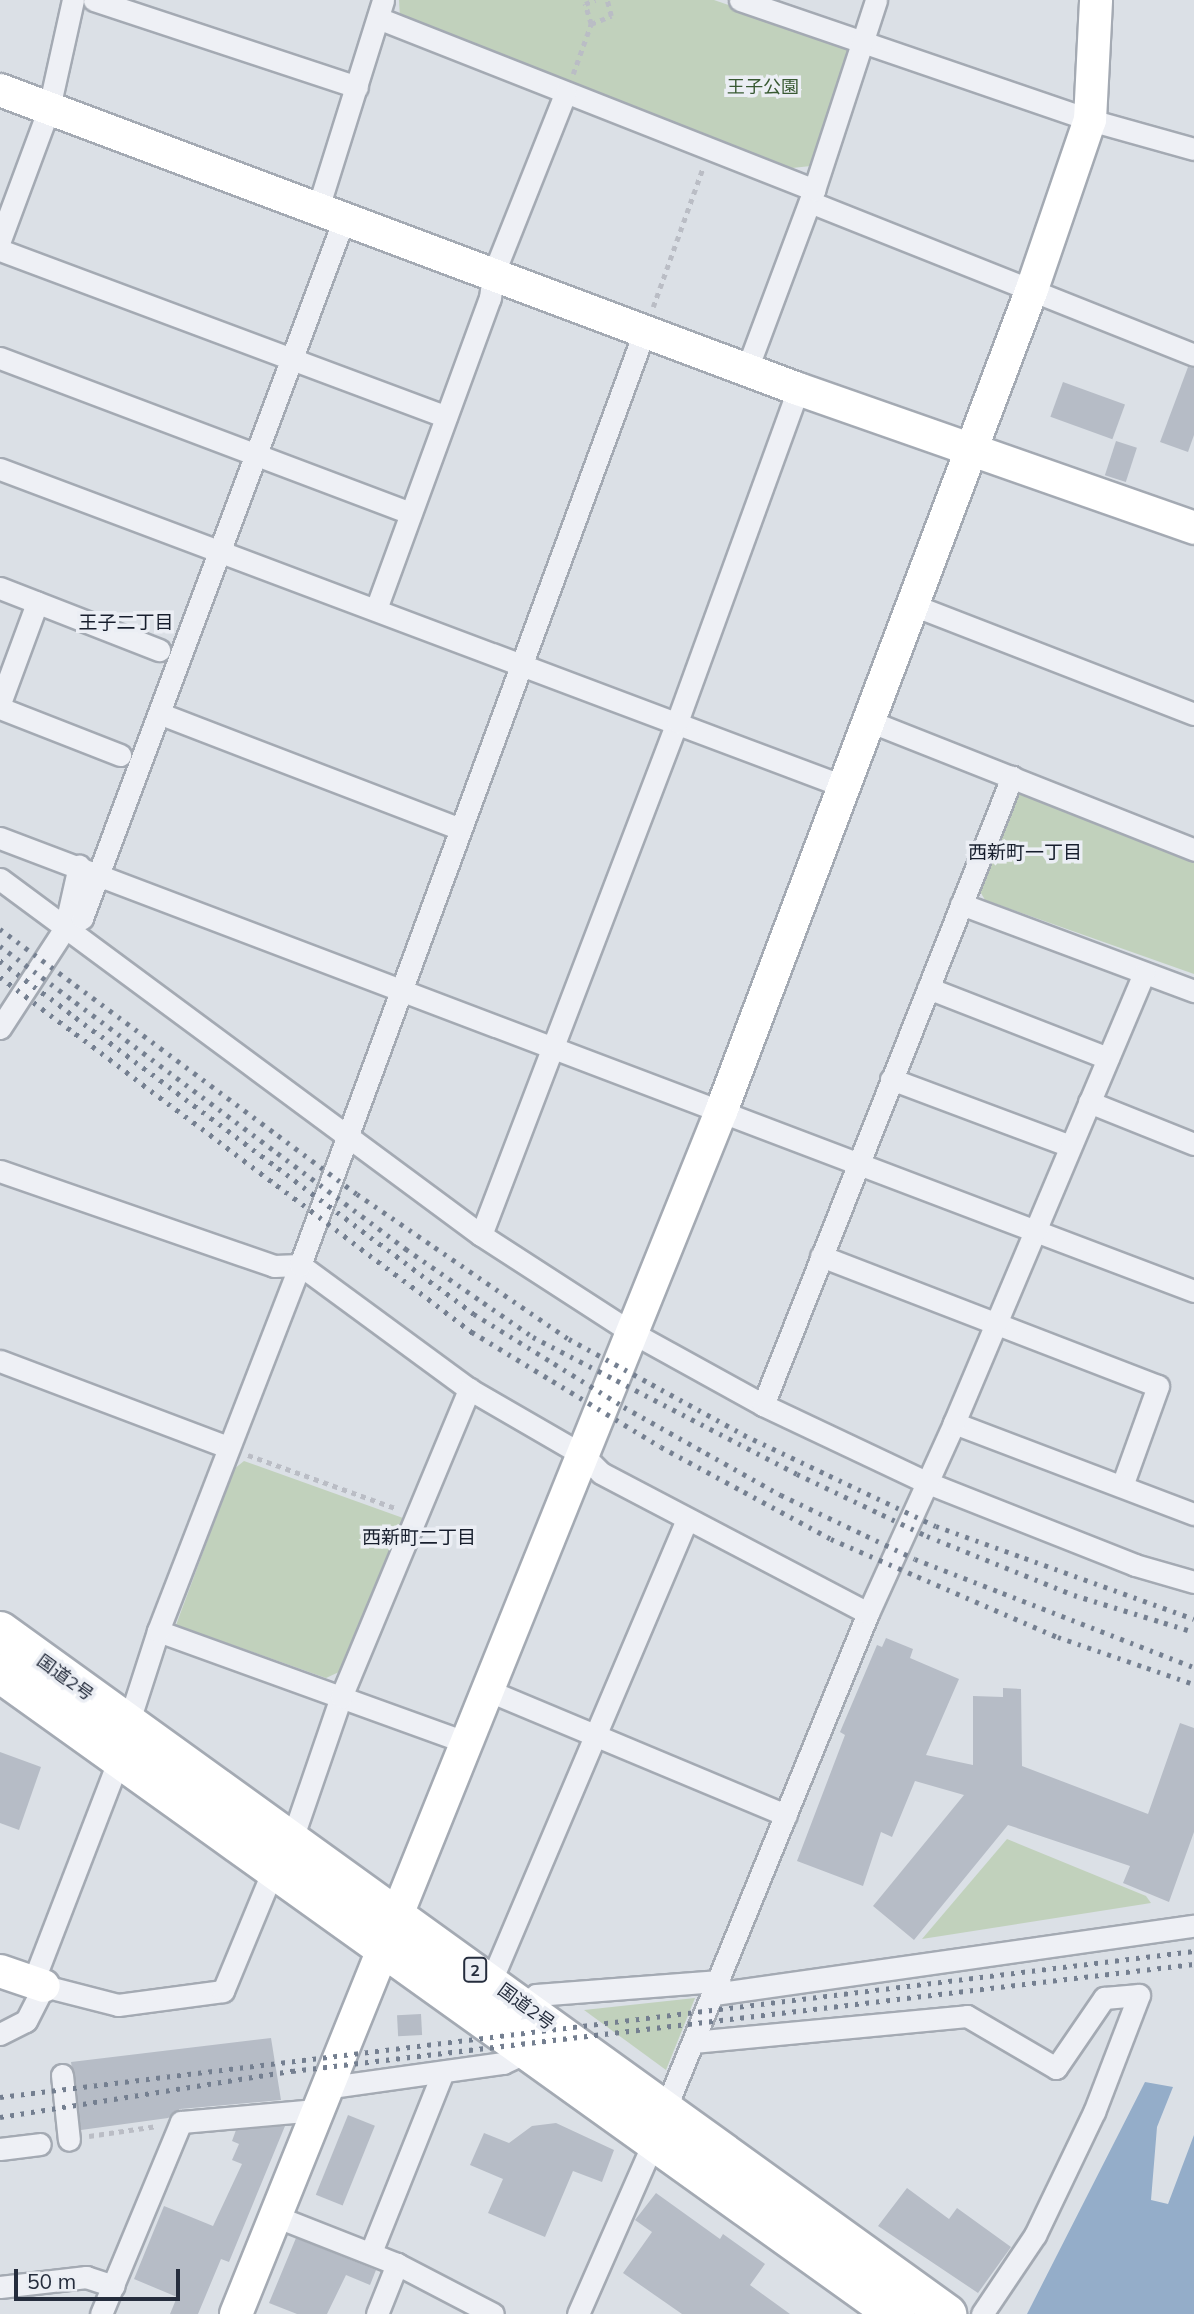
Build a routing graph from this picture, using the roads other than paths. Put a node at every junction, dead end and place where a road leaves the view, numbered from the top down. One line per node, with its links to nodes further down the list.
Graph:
1 (73, 0): 11 (street)
2 (94, 0): 8 (street)
3 (740, 0): 7 (street)
4 (876, 0): 7 (street)
5 (1096, 0): 12 (street)
6 (380, 9): 8 (street); 10 (street)
7 (865, 44): 12 (street); 14 (street)
8 (357, 87): 15 (street)
9 (0, 90): 11 (street)
10 (565, 94): 14 (street); 18 (street)
11 (49, 108): 15 (street); 16 (street)
12 (1090, 120): 13 (street); 19 (street)
13 (1194, 149)
14 (812, 196): 19 (street); 24 (street)
15 (331, 213): 18 (street); 23 (street)
16 (0, 240)
17 (0, 250): 23 (street)
18 (493, 275): 20 (street); 26 (street)
19 (1031, 289): 21 (street); 27 (street)
20 (645, 330): 24 (street); 38 (street)
21 (1194, 355)
22 (0, 358): 28 (street)
23 (292, 361): 26 (street); 28 (street)
24 (747, 369): 25 (street)
25 (798, 389): 27 (street); 43 (street)
26 (446, 417): 30 (street)
27 (971, 451): 31 (street); 35 (street)
28 (258, 452): 30 (street); 32 (street)
29 (0, 469): 32 (street)
30 (411, 513): 36 (street)
31 (1194, 527)
32 (221, 551): 36 (street); 40 (street)
33 (0, 588): 34 (street)
34 (37, 603): 37 (street); 39 (street)
35 (913, 605): 41 (street); 42 (street)
36 (376, 610): 38 (street)
37 (159, 650)
38 (520, 663): 43 (street); 47 (street)
39 (0, 705): 44 (street)
40 (161, 714): 47 (street); 51 (street)
41 (1194, 714)
42 (869, 721): 45 (street); 46 (street)
43 (677, 722): 46 (street); 60 (street)
44 (120, 755)
45 (1012, 776): 49 (street); 53 (street)
46 (843, 786): 64 (street)
47 (458, 828): 57 (street)
48 (0, 838): 50 (street)
49 (1194, 850)
50 (79, 866): 51 (street); 54 (street)
51 (100, 874): 54 (street); 57 (street)
52 (0, 879): 54 (street)
53 (961, 904): 55 (street); 56 (street)
54 (65, 928): 59 (street); 65 (street)
55 (1144, 974): 58 (street); 61 (street)
56 (928, 988): 61 (street); 62 (street)
57 (400, 989): 60 (street); 65 (street)
58 (1194, 991)
59 (0, 1028)
60 (554, 1048): 64 (street); 71 (street)
61 (1108, 1058): 63 (street)
62 (891, 1079): 67 (street); 68 (street)
63 (1089, 1102): 66 (street); 67 (street)
64 (722, 1109): 68 (street); 76 (street)
65 (347, 1137): 71 (street); 73 (street)
66 (1194, 1144)
67 (1070, 1146): 70 (street)
68 (858, 1162): 70 (street); 72 (street)
69 (0, 1171): 73 (street)
70 (1034, 1229): 74 (street); 75 (street)
71 (481, 1235): 76 (street)
72 (821, 1256): 75 (street); 79 (street)
73 (300, 1265): 78 (street); 81 (street)
74 (1194, 1291)
75 (996, 1322): 80 (street); 84 (street)
76 (631, 1332): 79 (street); 82 (street)
77 (0, 1362): 81 (street)
78 (469, 1389): 82 (street); 93 (street)
79 (763, 1405): 83 (street)
80 (954, 1423): 83 (street); 84 (street)
81 (228, 1447): 90 (street)
82 (583, 1455): 86 (street); 92 (street)
83 (928, 1483): 87 (street); 88 (street)
84 (1122, 1486): 85 (street)
85 (1194, 1514)
86 (686, 1521): 88 (street); 95 (street)
87 (1194, 1583)
88 (868, 1614): 98 (street)
89 (0, 1631): 94 (highway, 国道2号 / 2)
90 (158, 1631): 93 (street); 94 (street)
91 (0, 1674): 97 (highway, 国道2号 / 2)
92 (487, 1690): 95 (street); 96 (street)
93 (341, 1697): 96 (street); 99 (street)
94 (128, 1724): 99 (highway, 国道2号 / 2)
95 (594, 1732): 98 (street); 103 (street)
96 (467, 1743): 101 (street)
97 (118, 1762): 99 (highway, 国道2号 / 2); 104 (street)
98 (786, 1815): 105 (street)
99 (282, 1856): 101 (highway, 国道2号 / 2); 104 (street)
100 (1194, 1926): 105 (street)
101 (390, 1934): 103 (highway, 国道2号 / 2); 109 (highway, 国道2号 / 2); 112 (street)
102 (0, 1971): 104 (street)
103 (491, 1981): 106 (highway, 国道2号 / 2)
104 (38, 1984): 107 (street)
105 (716, 1988): 106 (street); 108 (street)
106 (524, 2006): 113 (highway, 国道2号 / 2)
107 (0, 2034)
108 (692, 2042): 113 (street); 129 (street)
109 (531, 2050): 110 (street); 113 (highway, 国道2号 / 2)
110 (443, 2072): 112 (street); 118 (street)
111 (67, 2088): 114 (street)
112 (320, 2099): 117 (street); 120 (street)
113 (660, 2123): 126 (street); 127 (highway, 国道2号 / 2); 128 (highway, 国道2号 / 2)
114 (69, 2140)
115 (40, 2144): 116 (street)
116 (0, 2150)
117 (275, 2216): 118 (street); 123 (street)
118 (371, 2252): 119 (street)
119 (397, 2264): 124 (street); 125 (street)
120 (114, 2286): 121 (street); 122 (street)
121 (0, 2287)
122 (102, 2314)
123 (236, 2314)
124 (377, 2314)
125 (493, 2314)
126 (578, 2314)
127 (895, 2314)
128 (947, 2314)
129 (982, 2314)

